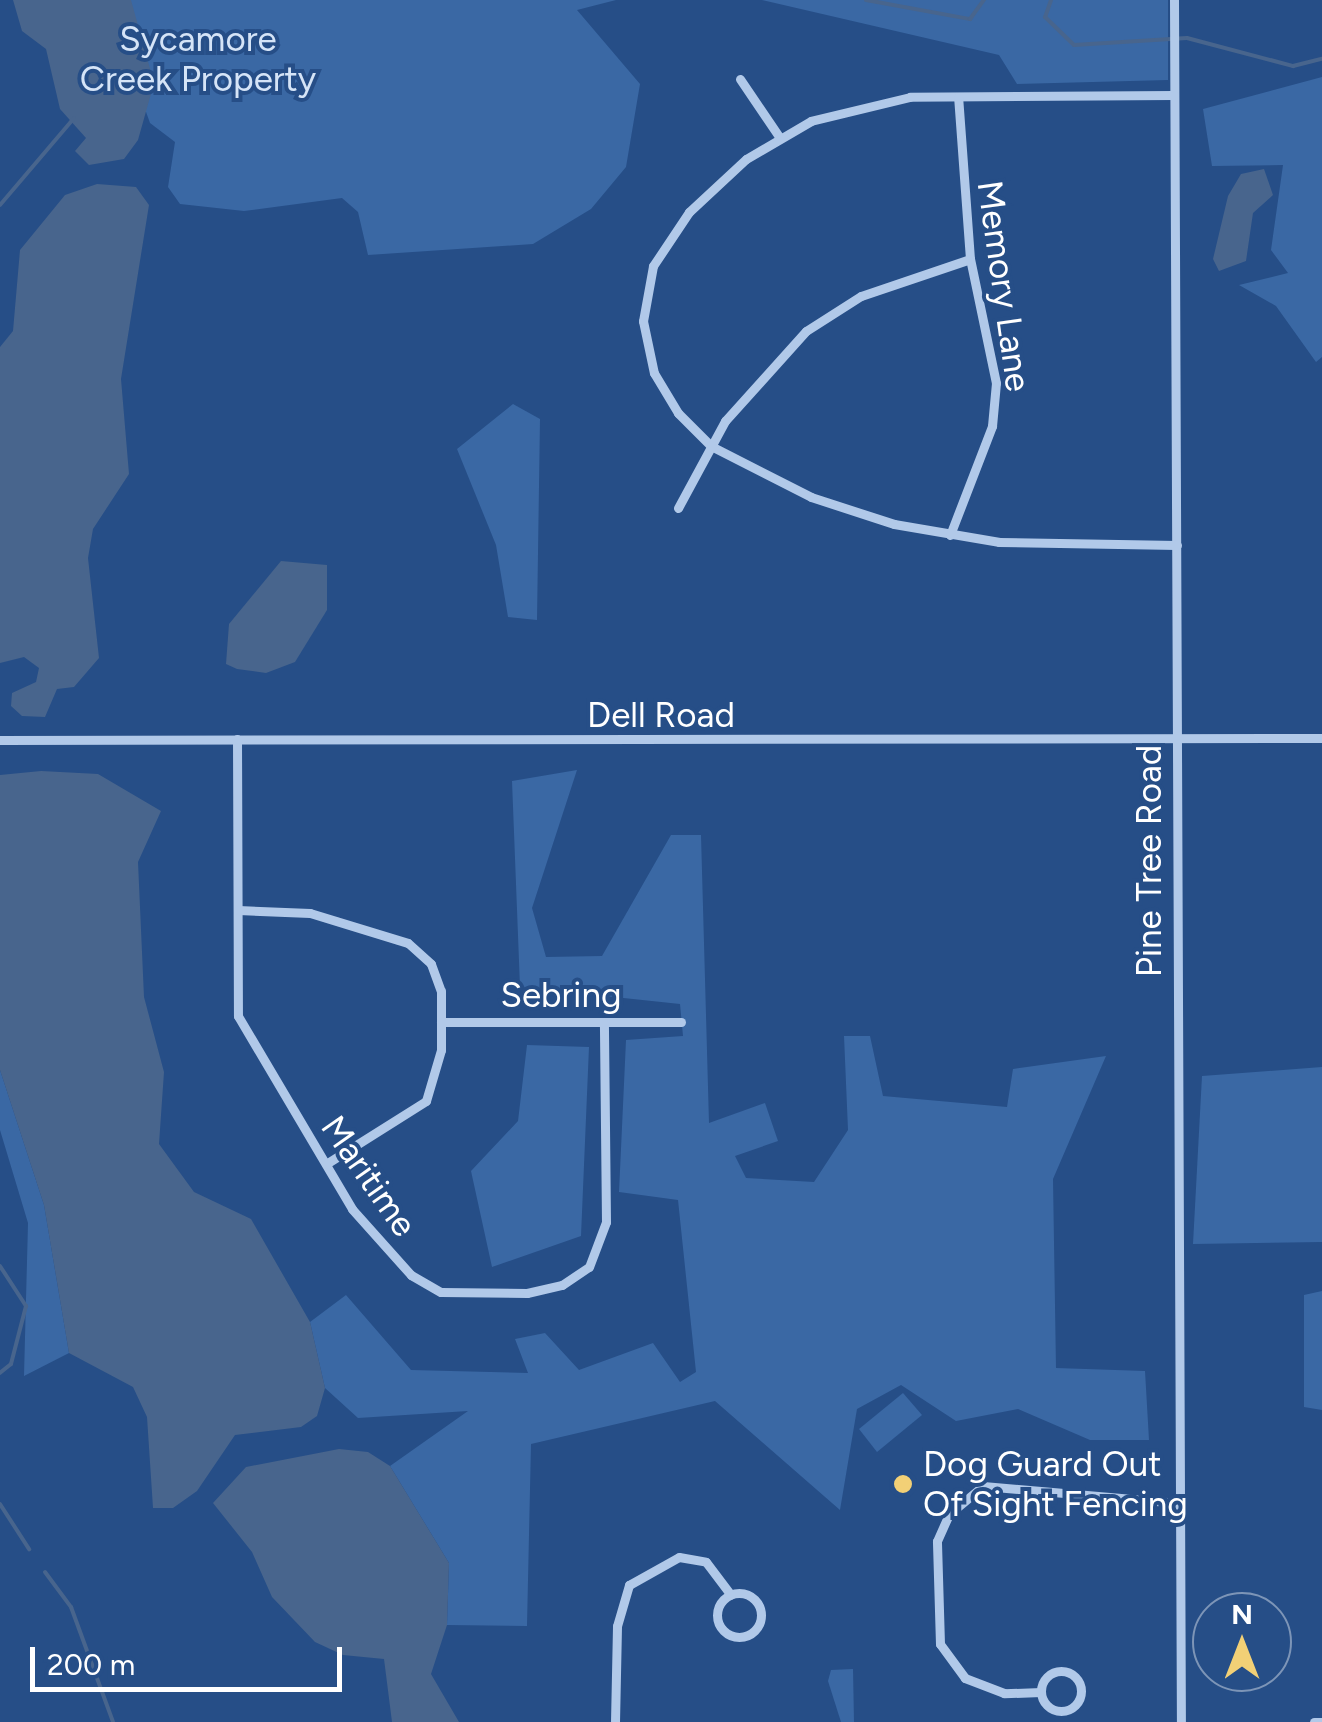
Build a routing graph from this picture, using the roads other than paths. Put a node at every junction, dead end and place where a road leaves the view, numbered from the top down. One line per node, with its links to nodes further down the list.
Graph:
1 (1174, 0): 3 (street, Pine Tree Road)
2 (740, 79): 5 (street)
3 (1174, 95): 4 (street); 10 (street, Pine Tree Road)
4 (958, 96): 5 (street); 6 (street, Memory Lane)
5 (780, 138): 7 (street)
6 (970, 259): 7 (street); 9 (street, Memory Lane)
7 (710, 446): 8 (street); 9 (street)
8 (678, 508)
9 (950, 536): 10 (street)
10 (1177, 546): 11 (street, Pine Tree Road)
11 (1176, 738): 12 (street, Dell Road); 13 (street, Dell Road); 20 (street, Pine Tree Road)
12 (1322, 738)
13 (237, 739): 14 (street, Dell Road); 15 (street, Maritime)
14 (0, 740)
15 (238, 910): 16 (street); 19 (street, Maritime)
16 (441, 1022): 18 (street, Sebring); 19 (street)
17 (682, 1022): 18 (street, Sebring)
18 (604, 1023): 19 (street, Maritime)
19 (326, 1164)
20 (1178, 1502): 22 (street); 24 (street, Pine Tree Road)
21 (732, 1595): 21 (street); 23 (street)
22 (1040, 1692): 22 (street)
23 (615, 1722)
24 (1181, 1722)
25 (1314, 1722): 26 (street)
26 (1322, 1722)

